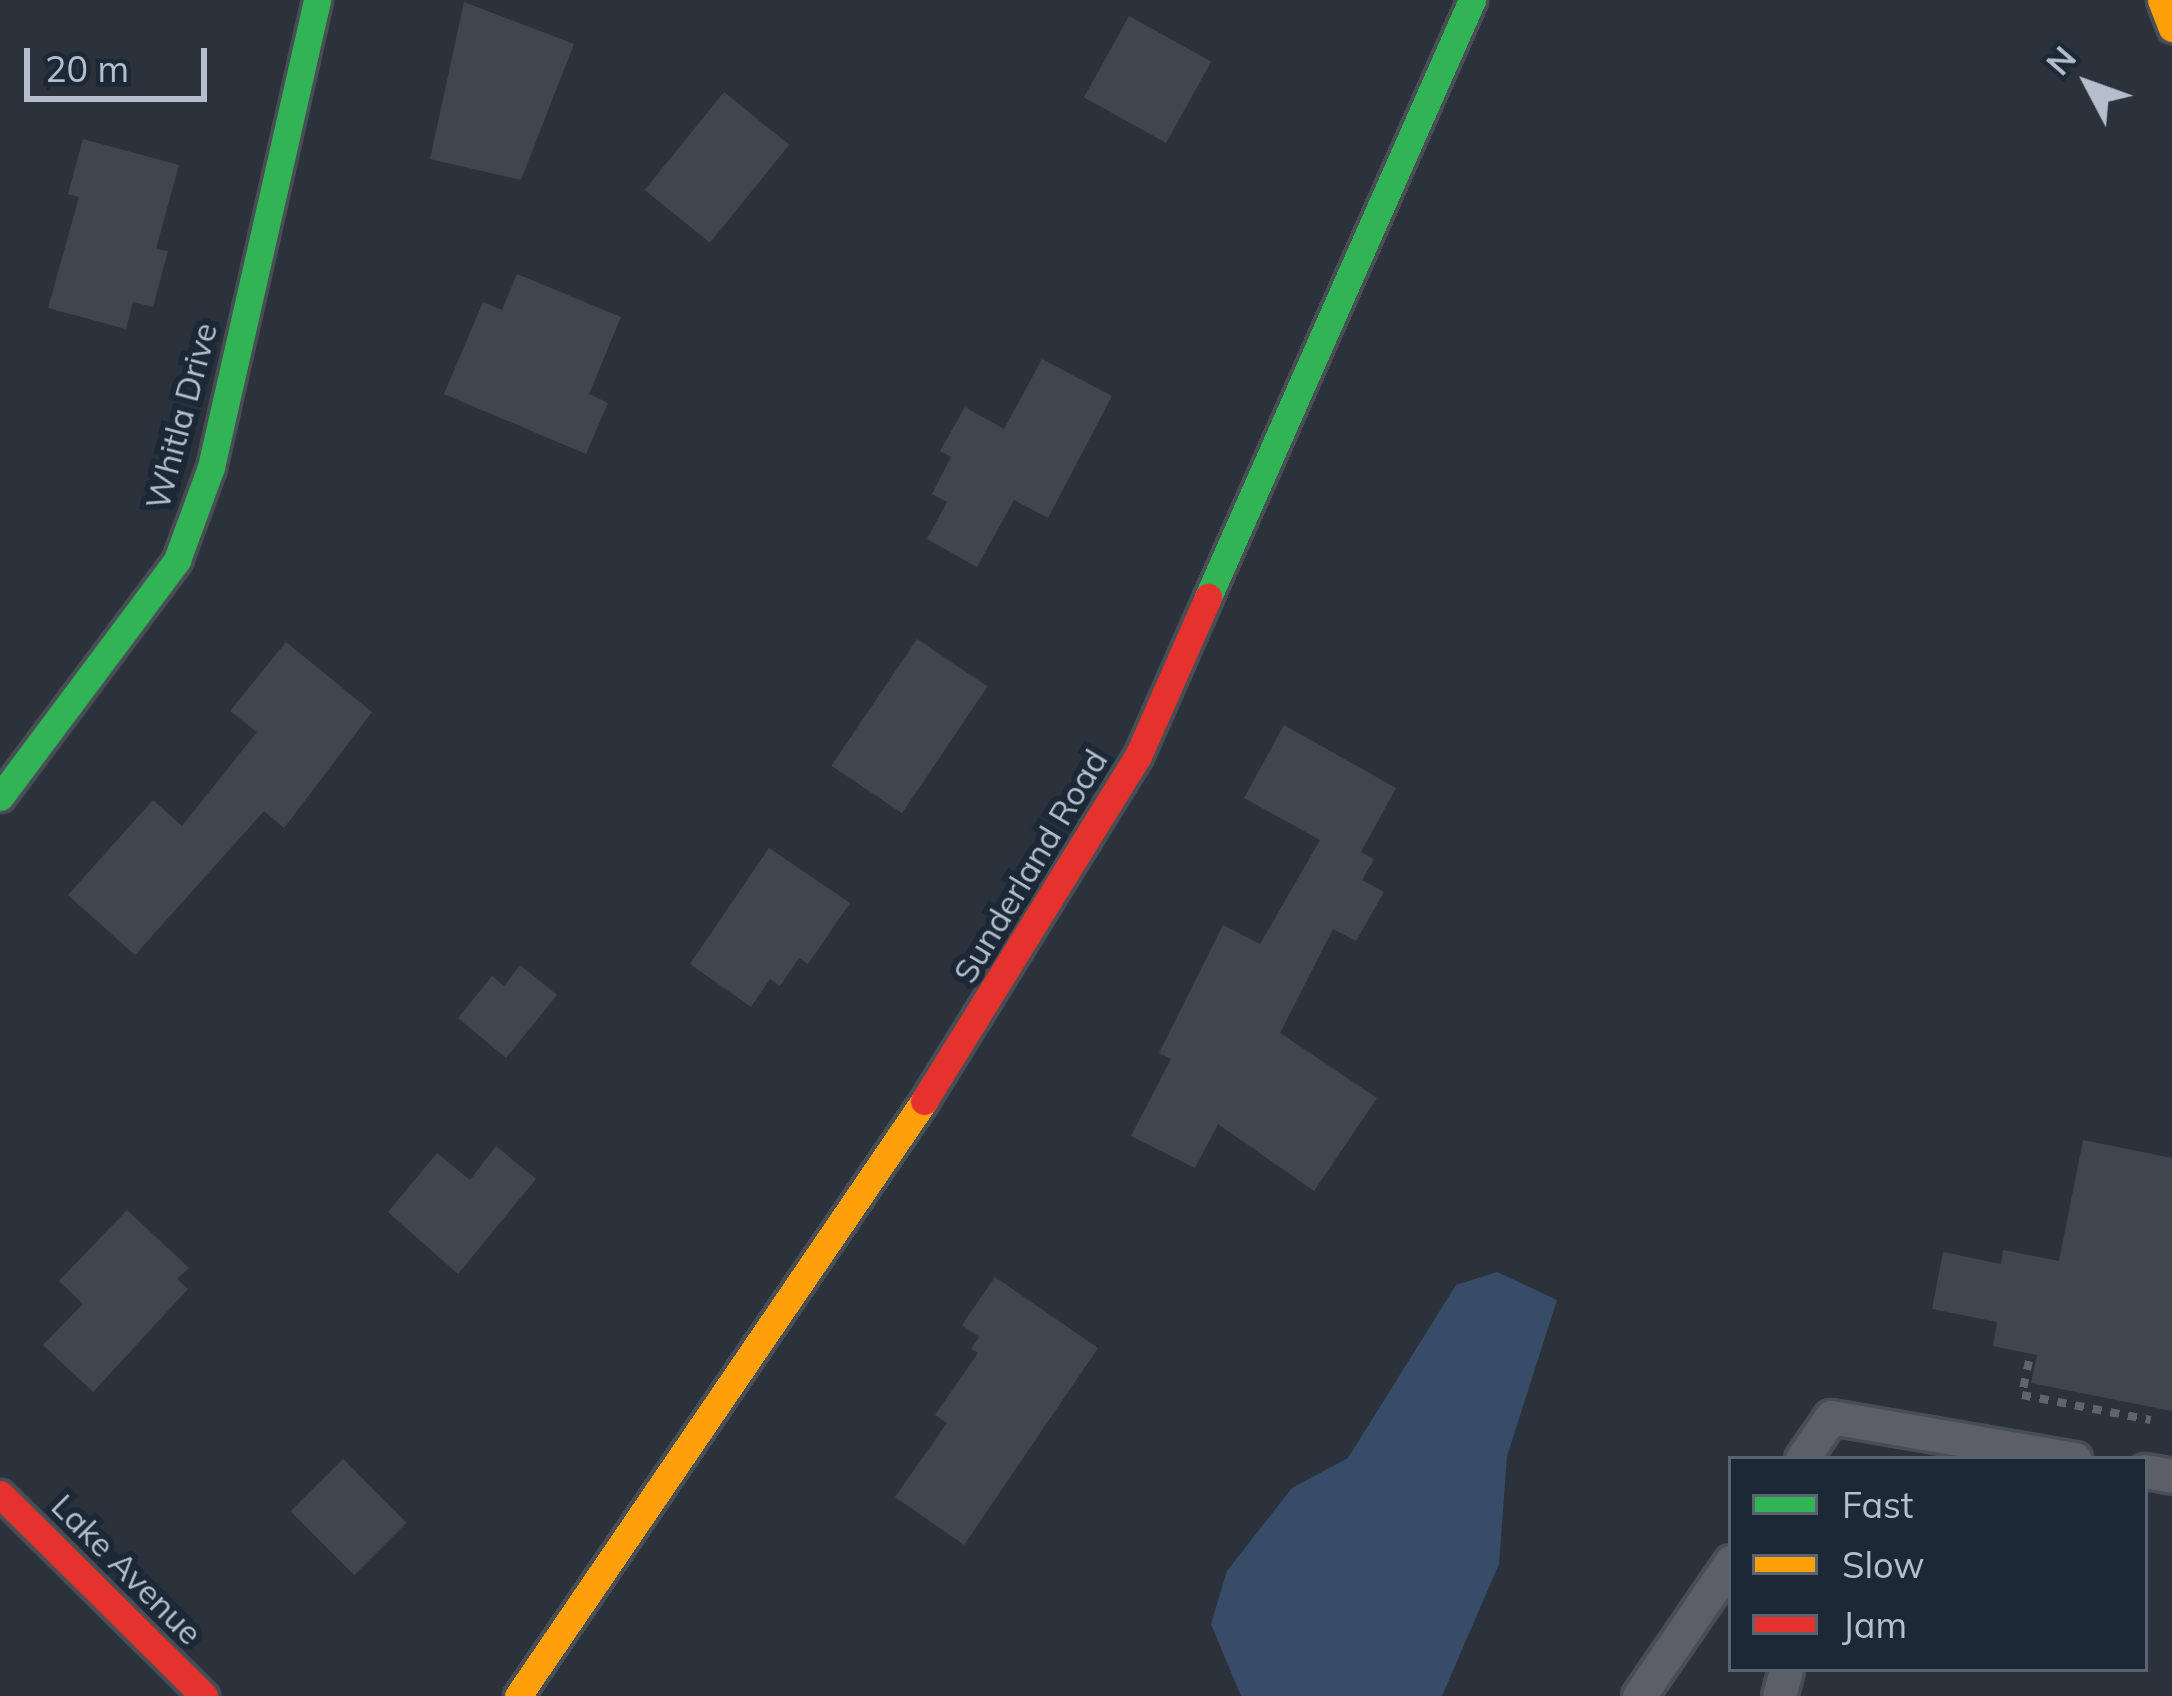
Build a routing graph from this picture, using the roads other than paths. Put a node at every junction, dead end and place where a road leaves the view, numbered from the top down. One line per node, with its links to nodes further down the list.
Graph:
1 (317, 0): 5 (main road, Whitla Drive)
2 (1472, 0): 11 (main road, Sunderland Road)
3 (2161, 0): 4 (main road)
4 (2172, 28)
5 (0, 797)
6 (1804, 1456): 7 (lane)
7 (2057, 1456)
8 (0, 1494): 10 (main road, Lake Avenue)
9 (1726, 1578): 12 (lane)
10 (204, 1696)
11 (518, 1696)
12 (1639, 1696)

